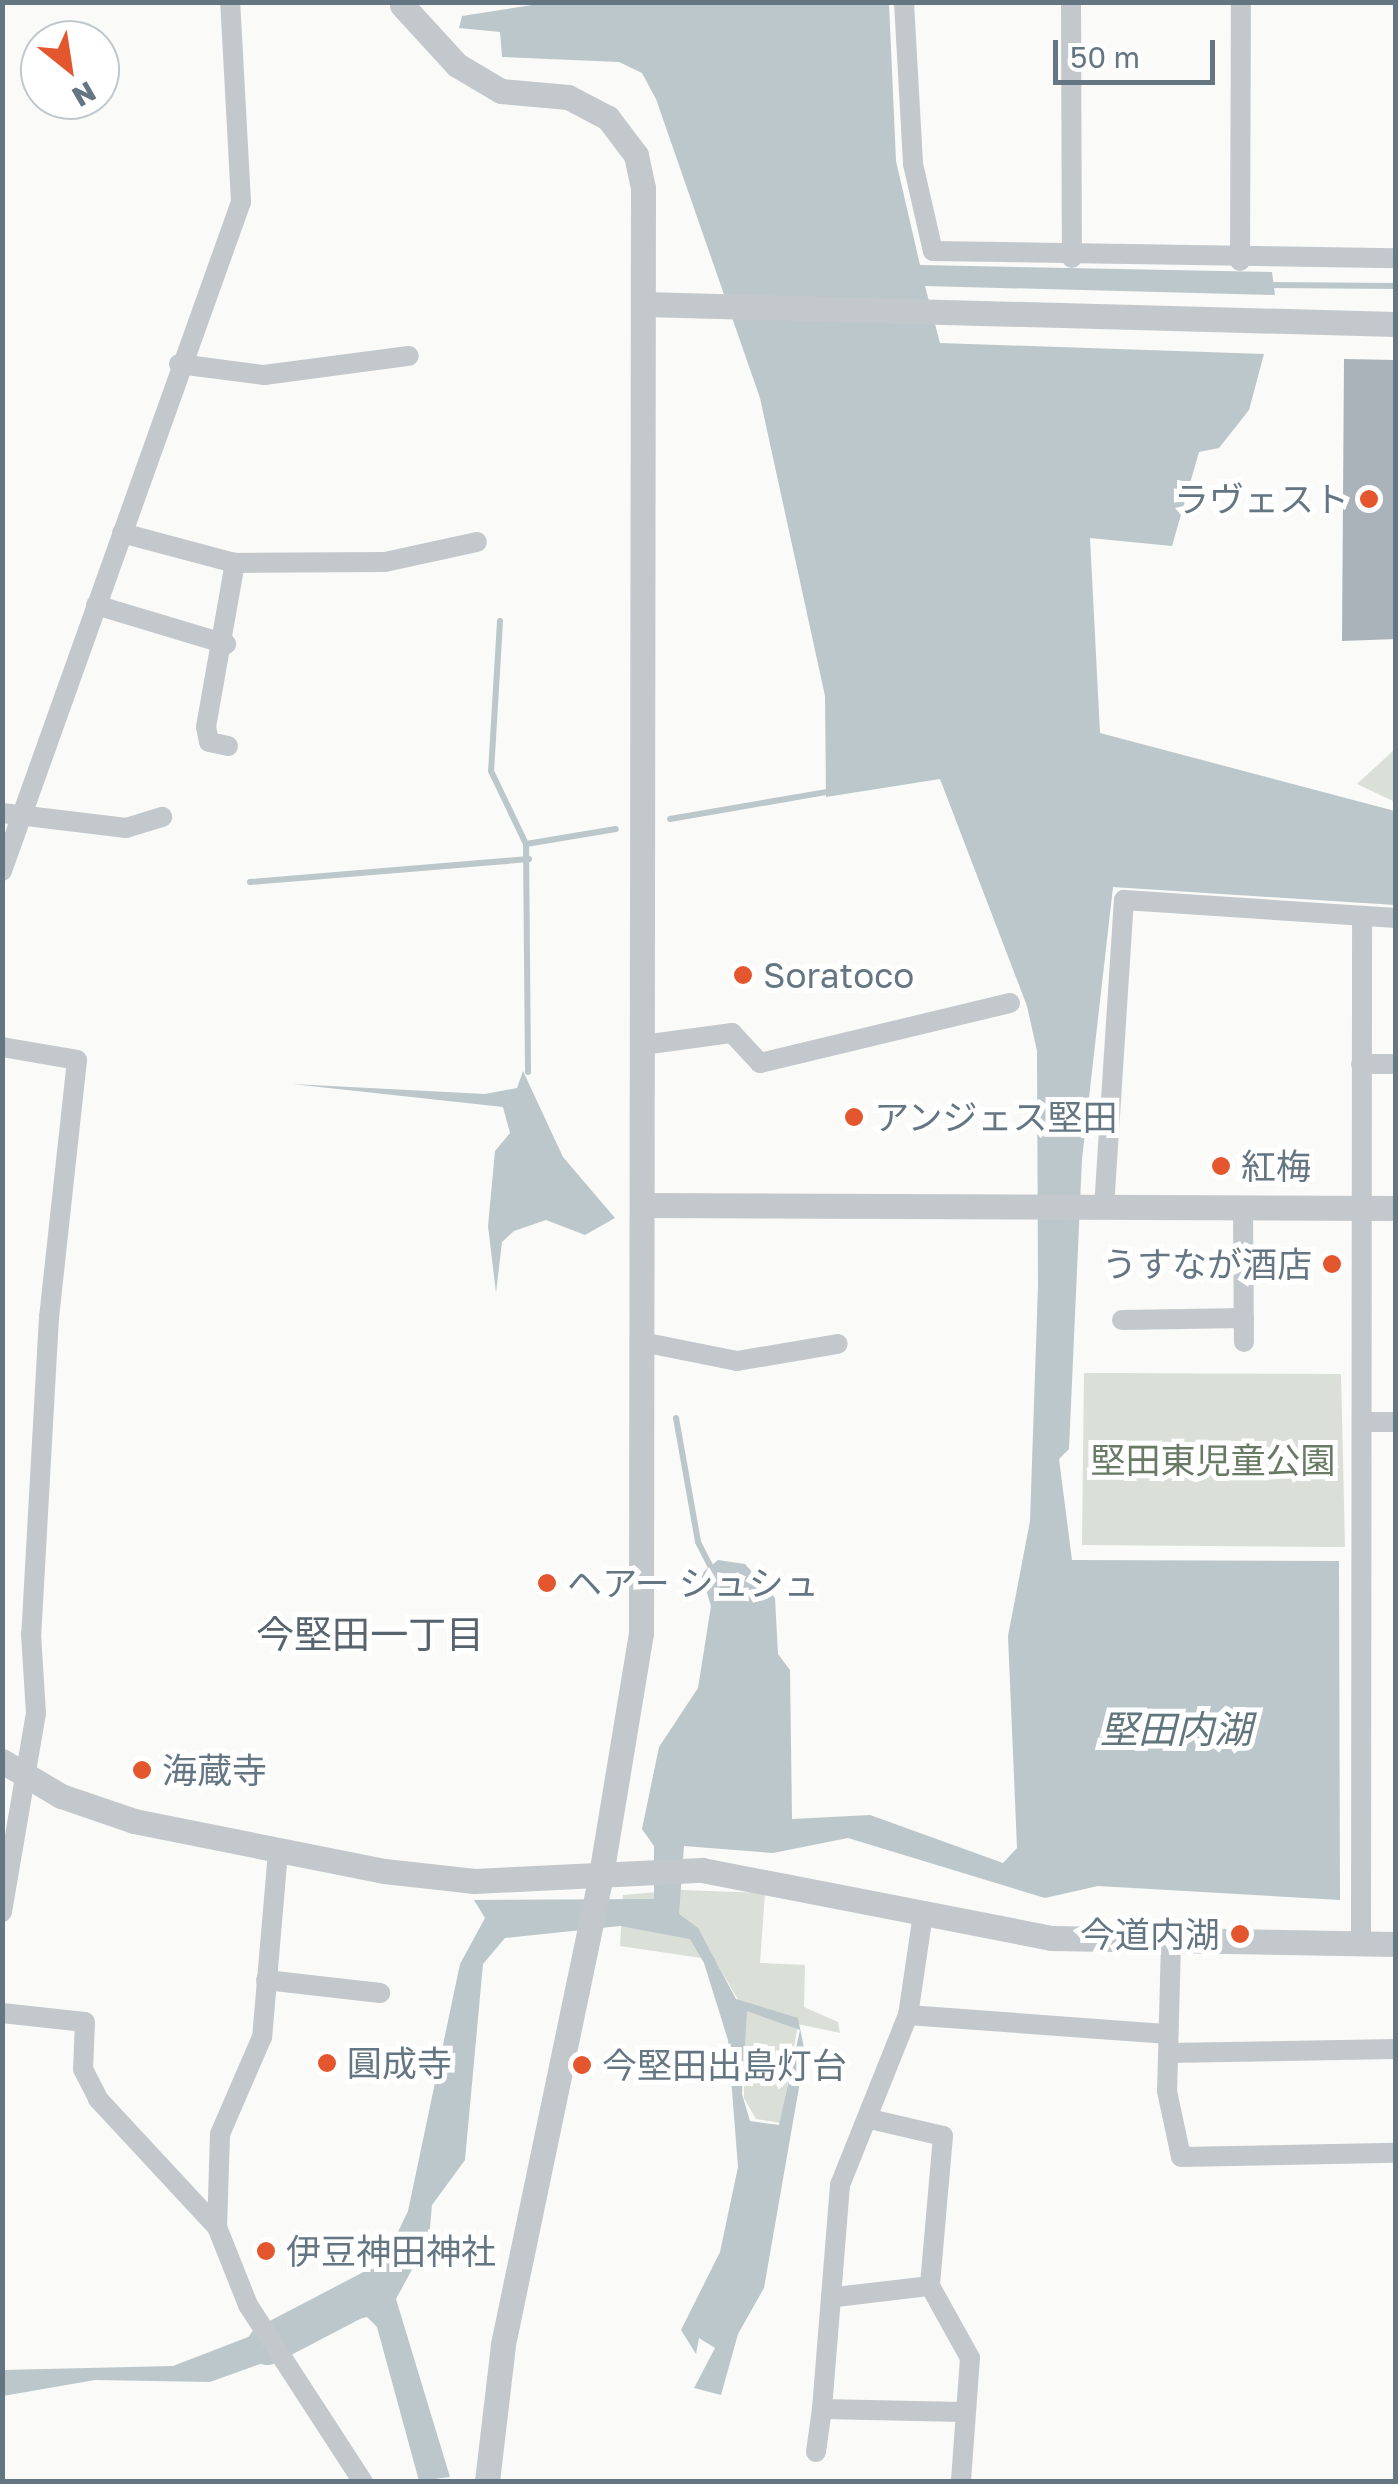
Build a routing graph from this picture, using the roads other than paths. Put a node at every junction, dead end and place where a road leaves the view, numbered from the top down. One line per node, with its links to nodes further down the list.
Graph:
1 (230, 2): 12 (street)
2 (904, 2): 6 (street)
3 (1071, 2): 6 (street)
4 (1240, 2): 8 (street)
5 (401, 3): 9 (street)
6 (1072, 258): 8 (street)
7 (1396, 258): 8 (street)
8 (1240, 261)
9 (644, 304): 10 (street); 25 (street)
10 (1396, 324)
11 (409, 356): 12 (street)
12 (179, 364): 13 (street)
13 (122, 533): 15 (street); 16 (street)
14 (477, 542): 15 (street)
15 (235, 563): 17 (street)
16 (96, 605): 17 (street); 19 (street)
17 (226, 644): 18 (street)
18 (228, 746)
19 (12, 815): 20 (street); 21 (street)
20 (162, 817)
21 (2, 871)
22 (1362, 918): 23 (street); 27 (street); 30 (street)
23 (1396, 918)
24 (1010, 1004): 25 (street)
25 (643, 1045): 29 (street)
26 (2, 1047): 42 (street)
27 (1362, 1064): 28 (street); 32 (street)
28 (1396, 1064)
29 (643, 1205): 30 (street); 36 (street)
30 (1093, 1208): 31 (street)
31 (1243, 1208): 32 (street); 34 (street)
32 (1363, 1208): 33 (street); 39 (street)
33 (1396, 1208)
34 (1244, 1318): 35 (street); 37 (street)
35 (1122, 1320)
36 (642, 1342): 38 (street); 44 (street)
37 (1244, 1342)
38 (838, 1344)
39 (1363, 1422): 40 (street); 48 (street)
40 (1396, 1422)
41 (2, 1761): 42 (street)
42 (24, 1777): 43 (street); 45 (street)
43 (278, 1852): 44 (street); 50 (street)
44 (599, 1887): 46 (street); 65 (street)
45 (2, 1912)
46 (923, 1914): 47 (street); 53 (street)
47 (1171, 1942): 48 (street); 54 (street)
48 (1361, 1944): 49 (street)
49 (1396, 1944)
50 (266, 1980): 51 (street); 58 (street)
51 (380, 1993)
52 (2, 2013): 58 (street)
53 (908, 2015): 54 (street); 56 (street)
54 (1168, 2044): 55 (street); 57 (street)
55 (1396, 2049)
56 (870, 2119): 59 (street); 60 (street)
57 (1396, 2154)
58 (216, 2226): 64 (street)
59 (930, 2286): 60 (street); 62 (street)
60 (836, 2297): 61 (street)
61 (822, 2409): 62 (street); 63 (street)
62 (962, 2412): 66 (street)
63 (816, 2452)
64 (363, 2482)
65 (488, 2482)
66 (961, 2482)

